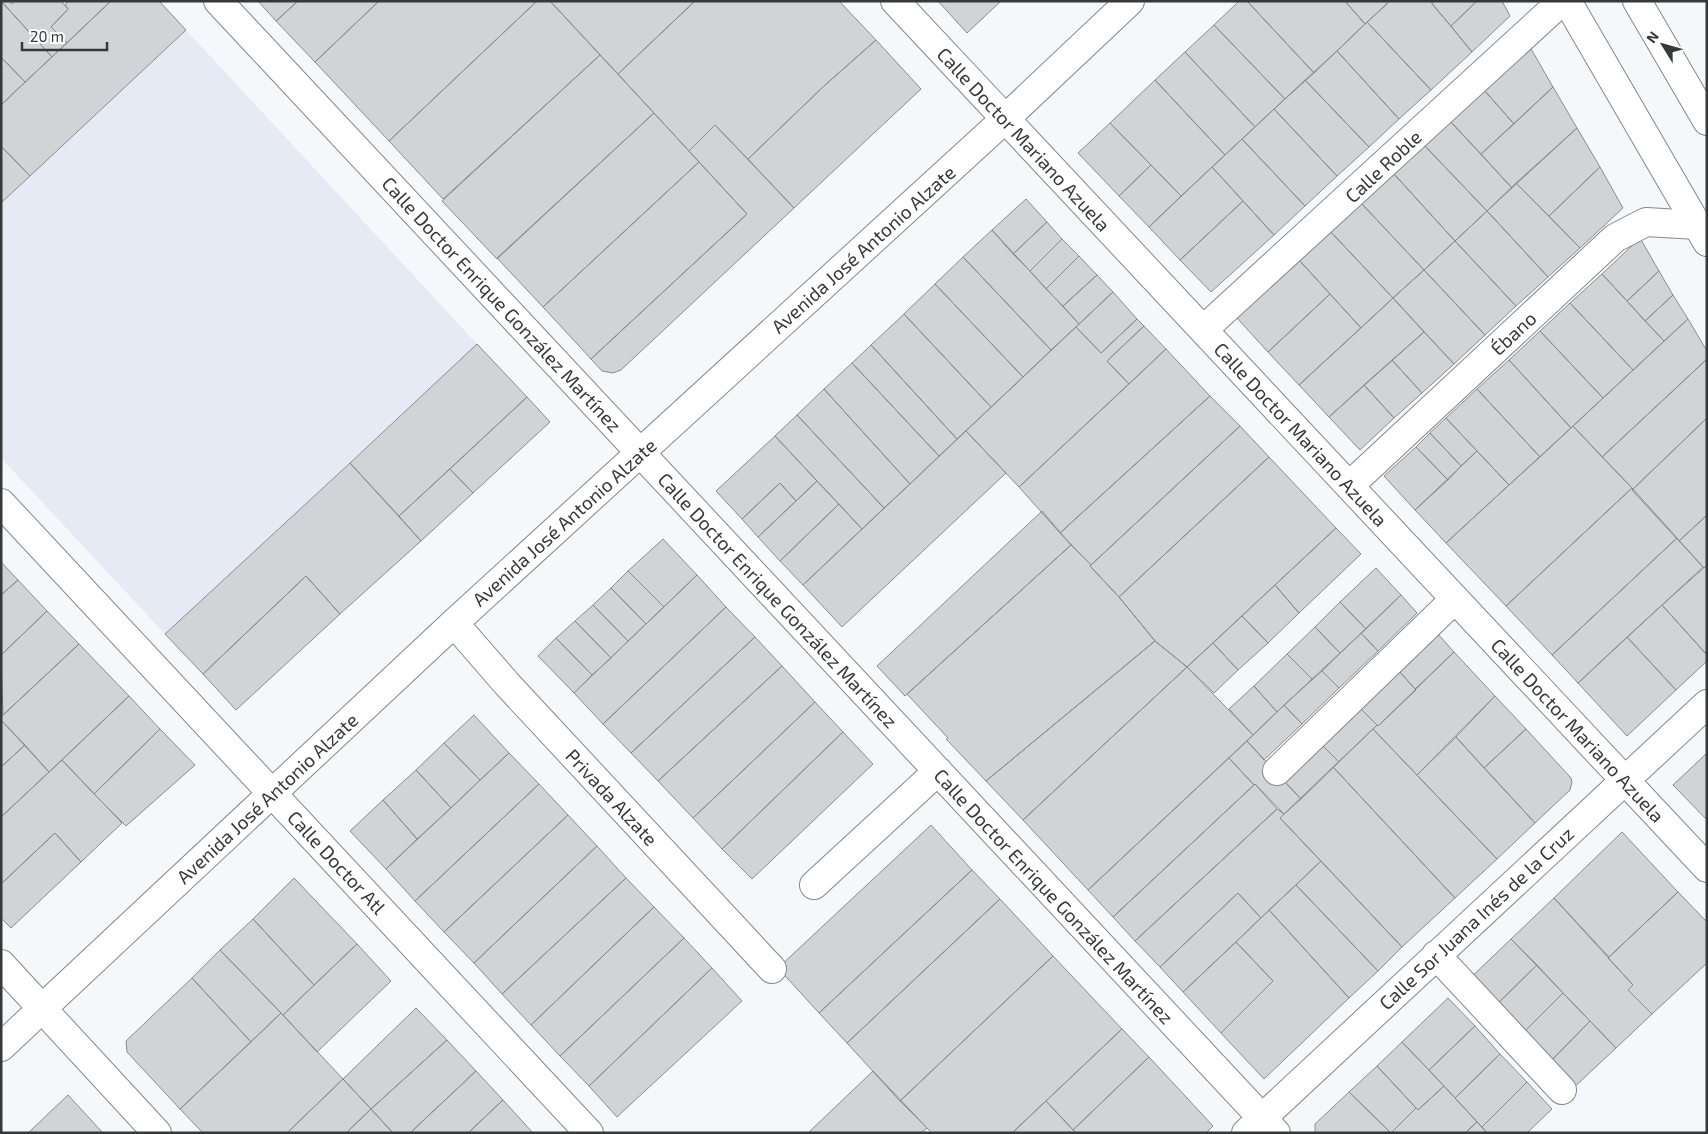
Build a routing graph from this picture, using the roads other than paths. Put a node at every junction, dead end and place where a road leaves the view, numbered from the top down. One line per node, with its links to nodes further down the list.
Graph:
1 (218, 1): 11 (street, Calle Doctor Enrique González Martínez)
2 (895, 1): 7 (street, Calle Doctor Mariano Azuela)
3 (1130, 1): 7 (street, Avenida José Antonio Alzate)
4 (1562, 1): 10 (street, Calle Roble)
5 (1567, 1): 9 (street)
6 (1637, 1): 8 (street)
7 (1005, 119): 10 (street, Calle Doctor Mariano Azuela); 11 (street, Avenida José Antonio Alzate)
8 (1707, 121)
9 (1702, 234): 12 (street, Ébano)
10 (1203, 330): 12 (street, Calle Doctor Mariano Azuela)
11 (641, 452): 15 (street, Avenida José Antonio Alzate); 17 (street, Calle Doctor Enrique González Martínez)
12 (1349, 486): 14 (street, Calle Doctor Mariano Azuela)
13 (1, 503): 20 (street, Calle Doctor Atl)
14 (1455, 599): 18 (street); 19 (street, Calle Doctor Mariano Azuela)
15 (454, 623): 20 (street, Avenida José Antonio Alzate); 25 (street, Privada Alzate)
16 (1707, 704): 19 (street, Calle Sor Juana Inés de la Cruz)
17 (938, 771): 22 (street); 29 (street, Calle Doctor Enrique González Martínez)
18 (1277, 772)
19 (1624, 779): 21 (street, Calle Doctor Mariano Azuela); 23 (street, Calle Sor Juana Inés de la Cruz)
20 (272, 792): 26 (street, Avenida José Antonio Alzate); 31 (street, Calle Doctor Atl)
21 (1707, 868)
22 (814, 885)
23 (1436, 954): 28 (street); 29 (street, Calle Sor Juana Inés de la Cruz)
24 (1, 964): 26 (street)
25 (772, 969)
26 (42, 1008): 27 (street, Avenida José Antonio Alzate); 30 (street)
27 (1, 1047)
28 (1562, 1090)
29 (1261, 1128)
30 (157, 1133)
31 (589, 1133)

